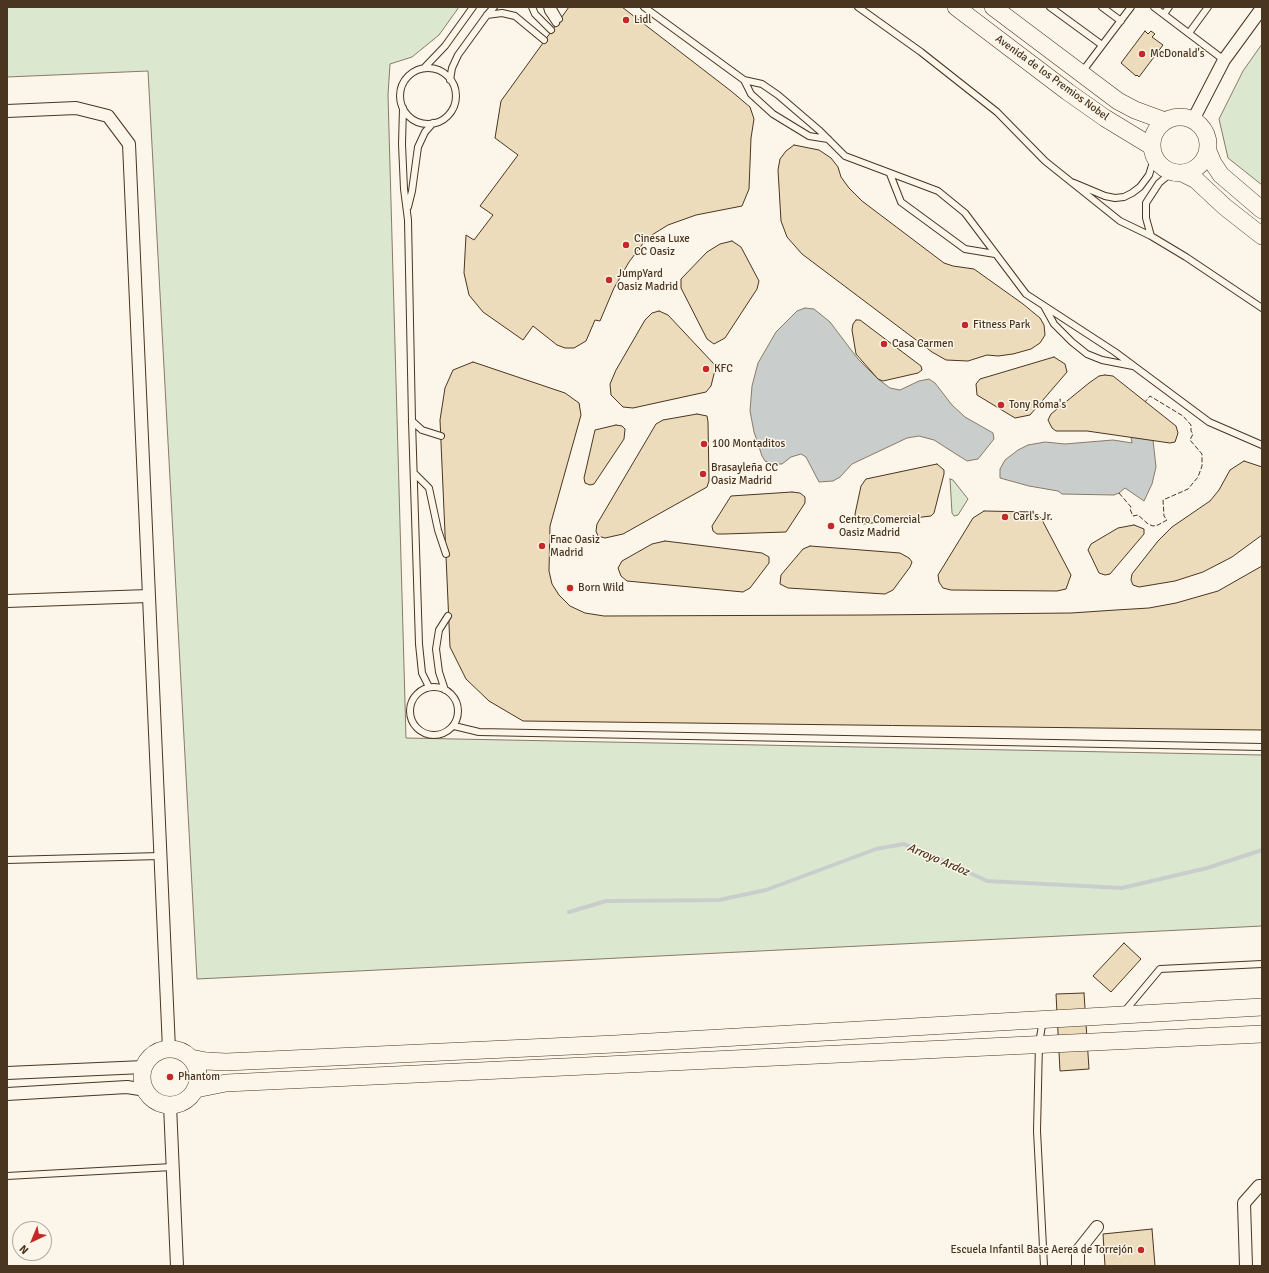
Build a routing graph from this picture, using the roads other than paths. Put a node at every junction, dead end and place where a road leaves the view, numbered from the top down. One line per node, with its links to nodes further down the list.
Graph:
1 (473, 7): 25 (lane)
2 (494, 7): 18 (lane)
3 (532, 7): 20 (lane)
4 (547, 7): 5 (lane)
5 (552, 7)
6 (644, 7): 28 (lane)
7 (858, 7): 39 (lane)
8 (956, 7): 36 (street, Avenida de los Premios Nobel)
9 (993, 7): 26 (street, Avenida de los Premios Nobel)
10 (1050, 7): 23 (lane)
11 (1102, 7): 19 (lane)
12 (1132, 7): 19 (lane)
13 (1154, 7): 17 (lane)
14 (1169, 7): 17 (lane)
15 (1208, 7): 21 (lane)
16 (1262, 8): 24 (street)
17 (1164, 14): 21 (lane)
18 (487, 15): 22 (lane); 27 (lane)
19 (1121, 21): 23 (lane)
20 (551, 30)
21 (1189, 33): 24 (lane)
22 (544, 40)
23 (1102, 45): 26 (lane)
24 (1224, 60): 31 (street)
25 (424, 68): 27 (lane); 29 (lane)
26 (1081, 74): 32 (street, Avenida de los Premios Nobel)
27 (450, 80): 33 (lane)
28 (744, 80): 34 (lane); 34 (lane)
29 (403, 108): 33 (lane); 40 (lane)
30 (7, 111): 53 (street)
31 (1193, 120): 32 (street); 35 (street)
32 (1165, 121): 36 (street)
33 (433, 123): 40 (lane)
34 (828, 140): 38 (lane)
35 (1208, 151): 37 (street); 41 (street)
36 (1153, 153): 37 (street); 39 (lane)
37 (1177, 173): 42 (lane); 43 (street)
38 (890, 174): 44 (lane); 44 (lane)
39 (1069, 181): 42 (lane)
40 (407, 209): 48 (lane)
41 (1262, 210)
42 (1151, 236): 46 (lane)
43 (1262, 236)
44 (995, 254): 45 (lane)
45 (1043, 304): 47 (lane); 47 (lane)
46 (1262, 308)
47 (1133, 366): 50 (lane)
48 (412, 421): 49 (lane); 51 (lane)
49 (441, 436)
50 (1262, 445)
51 (414, 473): 52 (lane); 56 (lane)
52 (446, 554)
53 (148, 596): 54 (street); 60 (street)
54 (7, 601)
55 (448, 616): 57 (lane)
56 (429, 687): 57 (lane); 58 (lane)
57 (445, 690): 58 (lane)
58 (454, 726): 59 (lane)
59 (1262, 748)
60 (160, 856): 61 (lane); 68 (street)
61 (7, 860)
62 (1262, 964): 64 (lane)
63 (1262, 1007): 64 (street)
64 (1122, 1014): 65 (street)
65 (1043, 1019): 67 (lane); 69 (street)
66 (1262, 1034): 67 (street)
67 (1039, 1043): 72 (street); 81 (lane)
68 (169, 1049): 69 (street); 70 (street)
69 (190, 1058): 72 (street)
70 (144, 1067): 71 (street); 73 (street)
71 (7, 1073)
72 (196, 1089): 75 (street)
73 (146, 1090): 74 (street); 75 (street)
74 (7, 1094)
75 (170, 1105): 76 (street)
76 (172, 1167): 77 (lane); 80 (street)
77 (7, 1176)
78 (1262, 1186): 83 (street)
79 (1097, 1227): 82 (street)
80 (177, 1266)
81 (1044, 1266)
82 (1078, 1266)
83 (1246, 1266)

